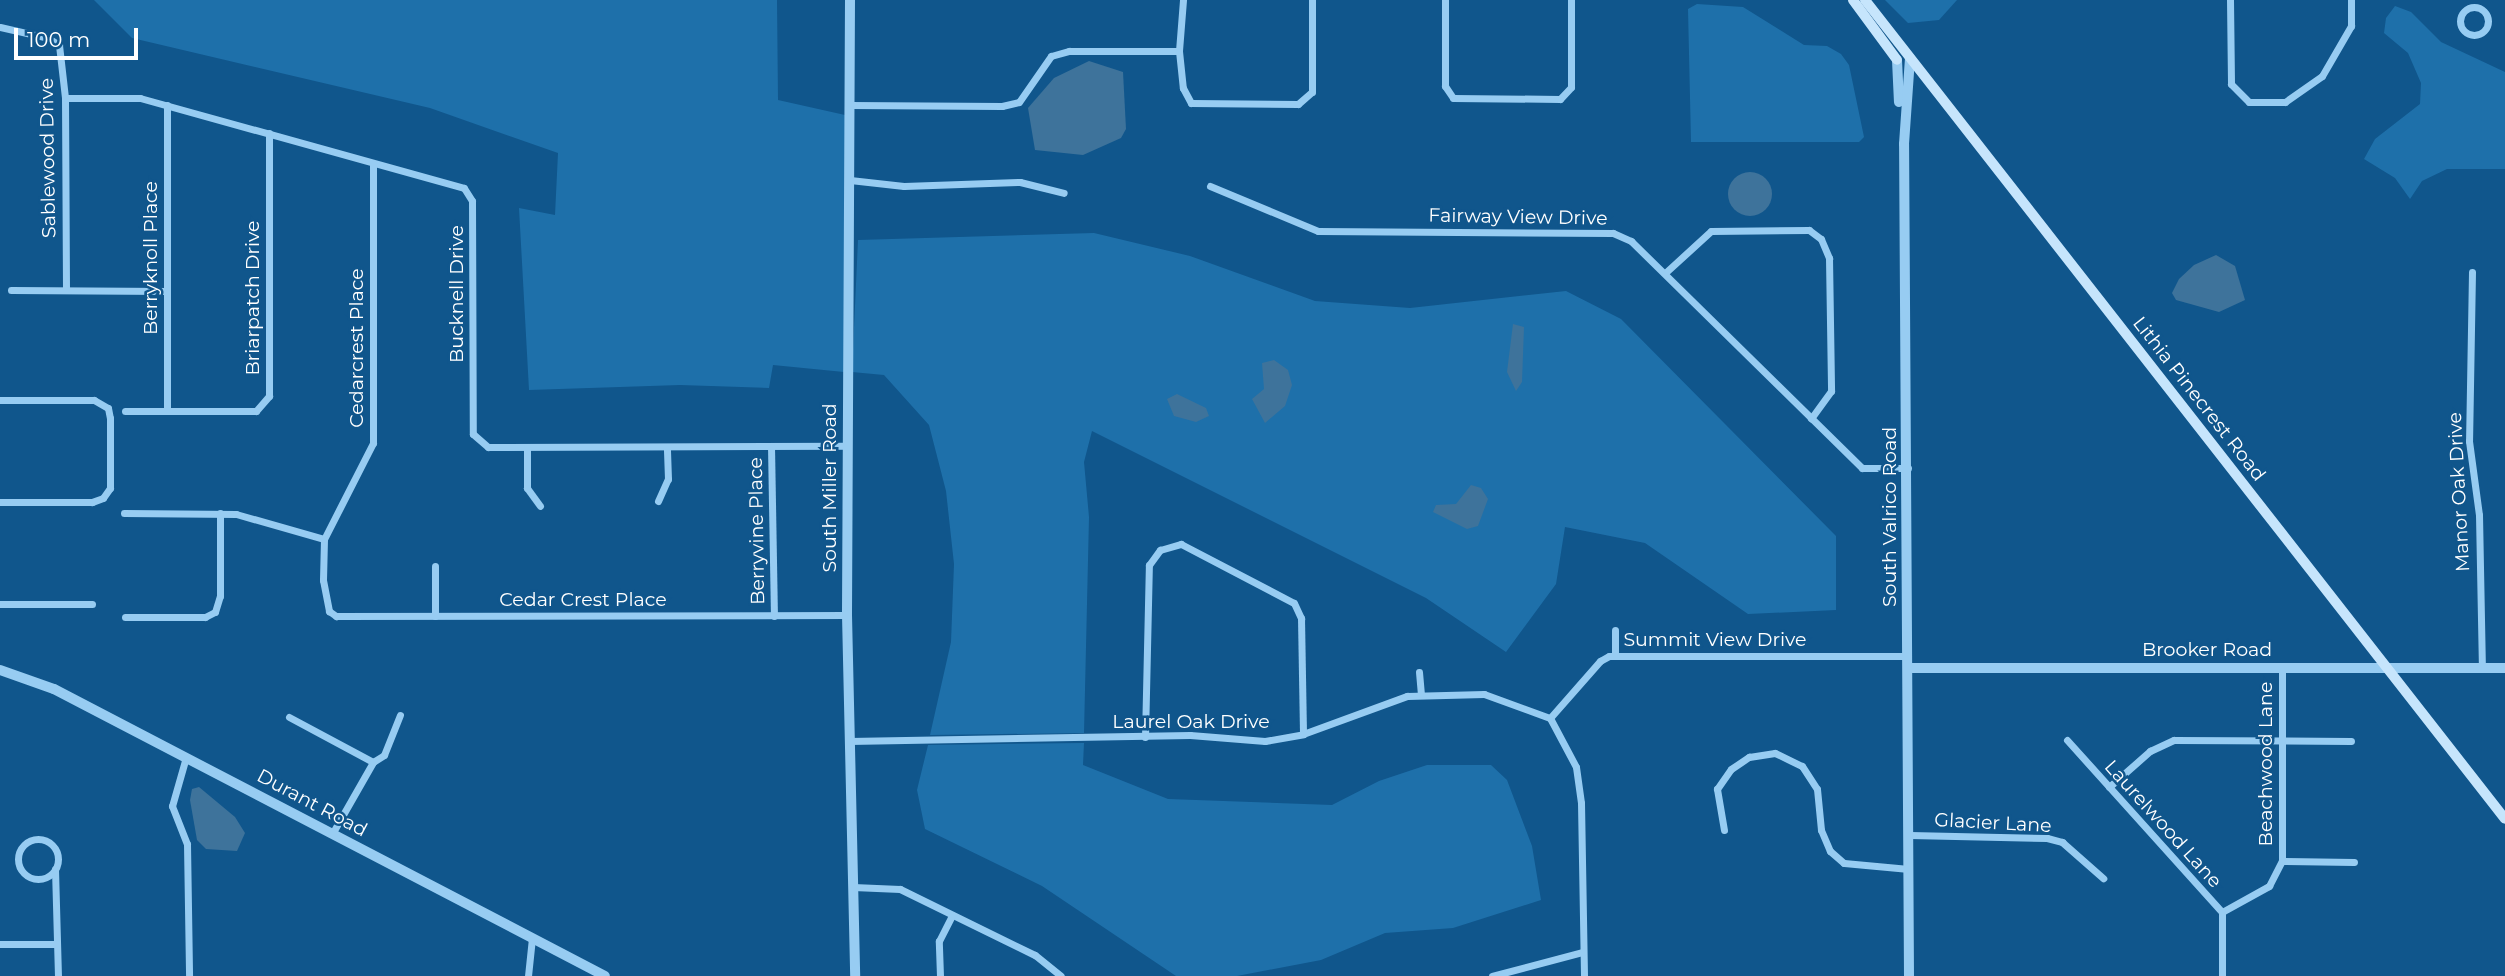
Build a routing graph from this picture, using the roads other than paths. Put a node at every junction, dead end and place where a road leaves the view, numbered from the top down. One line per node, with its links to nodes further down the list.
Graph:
1 (850, 0): 16 (street, South Miller Road)
2 (1182, 0): 11 (street)
3 (1312, 0): 11 (street)
4 (1445, 0): 5 (street)
5 (1571, 0)
6 (1853, 0): 13 (main road)
7 (1866, 0): 12 (main road, Lithia Pinecrest Road)
8 (2230, 0): 9 (street)
9 (2351, 0)
10 (0, 27): 14 (street, Sablewood Drive)
11 (1179, 51): 16 (street)
12 (1910, 58): 18 (street, South Valrico Road); 56 (main road, Lithia Pinecrest Road)
13 (1897, 60): 18 (street)
14 (65, 98): 15 (street, Bucknell Drive); 26 (street, Sablewood Drive)
15 (167, 105): 17 (street, Bucknell Drive); 27 (street, Berryknoll Place)
16 (850, 105): 20 (street, South Miller Road)
17 (269, 133): 19 (street, Bucknell Drive); 30 (street, Briarpatch Drive)
18 (1904, 144): 36 (street, South Valrico Road)
19 (373, 164): 34 (street, Bucknell Drive); 42 (street, Cedarcrest Place)
20 (850, 180): 22 (street); 33 (street, South Miller Road)
21 (1210, 186): 24 (street, Fairway View Drive)
22 (1064, 192)
23 (2472, 272): 57 (street, Manor Oak Drive)
24 (1665, 273): 31 (street, Fairway View Drive); 31 (street)
25 (11, 290): 26 (street)
26 (66, 290): 27 (street)
27 (167, 291): 30 (street, Berryknoll Place)
28 (0, 400): 38 (street)
29 (125, 411): 30 (street, Briarpatch Drive)
30 (167, 411)
31 (1811, 419): 36 (street, Fairway View Drive)
32 (771, 446): 33 (street, Bucknell Drive); 35 (street, Bucknell Drive); 49 (street, Berryvine Place)
33 (847, 446): 47 (street, South Miller Road)
34 (527, 447): 35 (street, Bucknell Drive); 39 (street)
35 (667, 447): 37 (street)
36 (1908, 468): 53 (street, South Valrico Road)
37 (658, 501)
38 (0, 502)
39 (540, 506)
40 (124, 513): 41 (street)
41 (220, 513): 42 (street); 50 (street)
42 (324, 539): 46 (street, Cedarcrest Place)
43 (435, 566): 48 (street)
44 (0, 604): 45 (street)
45 (92, 604)
46 (324, 605): 48 (street, Cedar Crest Place)
47 (847, 615): 49 (street, Cedar Crest Place); 69 (street, South Miller Road)
48 (435, 616): 49 (street, Cedar Crest Place)
49 (774, 616)
50 (125, 617)
51 (1615, 630): 52 (street)
52 (1615, 656): 53 (street, Summit View Drive); 64 (street, Summit View Drive)
53 (1908, 656): 54 (street, South Valrico Road)
54 (1908, 668): 55 (street, Brooker Road); 77 (street, South Valrico Road)
55 (2282, 668): 56 (street, Brooker Road); 68 (street, Beachwood Lane)
56 (2387, 668): 57 (street, Brooker Road); 74 (main road, Lithia Pinecrest Road)
57 (2482, 668): 58 (street, Brooker Road)
58 (2505, 668)
59 (0, 670): 71 (street, Durant Road)
60 (1419, 672): 61 (street)
61 (1420, 695): 64 (street, Laurel Oak Drive); 65 (street, Laurel Oak Drive)
62 (400, 715): 72 (street)
63 (289, 717): 72 (street)
64 (1550, 718): 89 (street)
65 (1303, 734): 66 (street, Laurel Oak Drive); 66 (street)
66 (1145, 737): 69 (street, Laurel Oak Drive)
67 (2067, 740): 73 (street, Laurelwood Lane)
68 (2282, 740): 70 (street); 73 (street); 78 (street, Beachwood Lane)
69 (849, 741): 83 (street, South Miller Road)
70 (2351, 741)
71 (186, 757): 76 (street, Durant Road); 91 (street)
72 (373, 762): 76 (street)
73 (2109, 787): 84 (street, Laurelwood Lane)
74 (2505, 819)
75 (1724, 830): 81 (street)
76 (332, 834): 86 (street, Durant Road)
77 (1910, 835): 81 (street, South Valrico Road); 82 (street, Glacier Lane)
78 (2282, 861): 79 (street); 84 (street, Beachwood Lane)
79 (2354, 862)
80 (55, 869): 80 (street); 88 (street)
81 (1909, 869): 99 (street, South Valrico Road)
82 (2103, 878)
83 (853, 887): 85 (street); 94 (street, South Miller Road)
84 (2222, 912): 100 (street, Laurelwood Lane)
85 (952, 915): 95 (street); 96 (street)
86 (532, 939): 92 (street); 93 (street, Durant Road)
87 (0, 944): 88 (street)
88 (57, 944): 90 (street)
89 (1583, 952): 97 (street); 98 (street)
90 (58, 976)
91 (190, 976)
92 (528, 976)
93 (604, 976)
94 (855, 976)
95 (940, 976)
96 (1061, 976)
97 (1492, 976)
98 (1584, 976)
99 (1909, 976)
100 (2222, 976)

